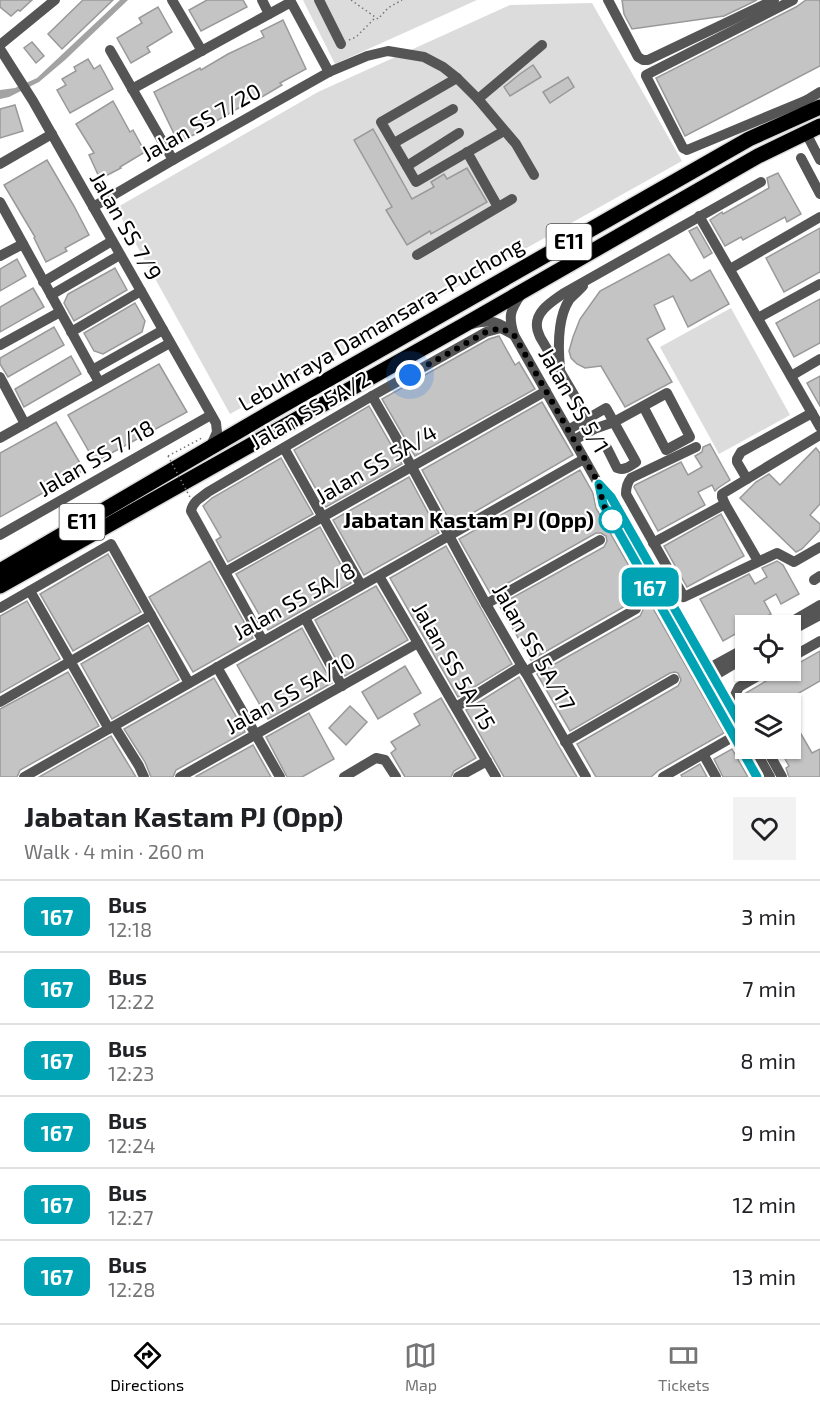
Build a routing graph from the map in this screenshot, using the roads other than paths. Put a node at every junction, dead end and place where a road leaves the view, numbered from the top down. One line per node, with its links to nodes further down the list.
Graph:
1 (56, 0): 12 (street)
2 (172, 0): 14 (street)
3 (262, 0): 9 (street)
4 (319, 0): 10 (street)
5 (608, 0): 6 (street)
6 (774, 0)
7 (793, 0): 20 (street)
8 (293, 1): 9 (street); 15 (street)
9 (269, 14): 14 (street)
10 (341, 44)
11 (542, 45): 19 (street)
12 (0, 47): 25 (street, Jalan SS 7/9)
13 (110, 50): 17 (street)
14 (202, 51): 17 (street)
15 (329, 72): 16 (street, Jalan SS 7/20); 29 (street, Jalan SS 7/20)
16 (457, 78): 19 (street, Jalan SS 7/20); 26 (street)
17 (132, 89): 29 (street)
18 (820, 92): 20 (street)
19 (478, 99): 23 (street, Jalan SS 7/20)
20 (813, 103): 79 (highway, Lebuhraya Damansara–Puchong / E11)
21 (453, 109): 26 (street)
22 (813, 129): 30 (street); 52 (highway, Lebuhraya Damansara–Puchong / E11)
23 (504, 131): 27 (street); 33 (street, Jalan SS 7/20)
24 (459, 133): 32 (street)
25 (52, 134): 31 (street); 38 (street, Jalan SS 7/9)
26 (394, 144): 32 (street)
27 (467, 153): 32 (street); 39 (street)
28 (801, 158): 35 (street)
29 (172, 160): 38 (street, Jalan SS 7/20)
30 (820, 160)
31 (0, 164)
32 (407, 166)
33 (534, 175)
34 (761, 182): 40 (street)
35 (820, 194)
36 (512, 199): 39 (street)
37 (0, 202): 43 (street)
38 (93, 207): 42 (street, Jalan SS 7/9)
39 (498, 207): 45 (street)
40 (699, 216): 47 (street); 48 (street)
41 (820, 217): 47 (street)
42 (112, 241): 44 (street, Jalan SS 7/9); 49 (street)
43 (23, 244): 46 (street); 49 (street)
44 (120, 255): 51 (street, Jalan SS 7/9); 53 (street)
45 (417, 255)
46 (0, 256)
47 (730, 269): 55 (street)
48 (591, 278): 64 (street); 64 (street)
49 (44, 282): 53 (street)
50 (820, 284): 55 (street)
51 (141, 291): 57 (street, Jalan SS 7/9); 58 (street)
52 (522, 291): 56 (highway, Lebuhraya Damansara–Puchong / E11); 59 (street, Jalan SS 5/1)
53 (51, 295): 54 (street)
54 (60, 312): 58 (street); 61 (street)
55 (758, 318): 65 (street)
56 (464, 325): 59 (street, Jalan SS 5/1); 104 (highway, Lebuhraya Damansara–Puchong / E11)
57 (163, 330): 60 (street, Jalan SS 7/9); 63 (street)
58 (71, 332): 63 (street)
59 (514, 335): 68 (street, Jalan SS 5/1); 69 (street, Jalan SS 5A/2)
60 (170, 343): 67 (street); 74 (street, Jalan SS 7/9)
61 (0, 345)
62 (820, 359): 65 (street)
63 (92, 370): 67 (street)
64 (560, 371): 72 (street)
65 (791, 376): 71 (street)
66 (0, 377): 75 (street)
67 (99, 382): 75 (street)
68 (546, 391): 78 (street, Jalan SS 5/1); 88 (street, Jalan SS 5A/4)
69 (372, 396): 85 (street, Jalan SS 5A/2); 88 (street, Jalan SS 5A/17)
70 (643, 406): 70 (street); 73 (street)
71 (812, 413): 76 (street); 89 (street)
72 (587, 419): 73 (street); 77 (street); 78 (street)
73 (614, 422): 77 (street); 86 (street)
74 (214, 423): 79 (street); 84 (street); 93 (street, Jalan SS 7/18)
75 (25, 424): 81 (street)
76 (820, 427)
77 (594, 429): 82 (street)
78 (568, 430): 82 (street, Jalan SS 5/1)
79 (241, 431): 84 (highway, Lebuhraya Damansara–Puchong / E11)
80 (820, 435): 89 (street)
81 (0, 438)
82 (574, 440): 87 (street, Jalan SS 5/1)
83 (696, 447): 96 (street)
84 (210, 448): 98 (highway, Lebuhraya Damansara–Puchong / E11)
85 (284, 448): 92 (street); 102 (street, Jalan SS 5A/2)
86 (607, 448)
87 (584, 459): 90 (street, Jalan SS 5/1); 94 (street, Jalan SS 5A/8)
88 (412, 466): 92 (street, Jalan SS 5A/4); 94 (street, Jalan SS 5A/17)
89 (747, 479): 91 (street)
90 (599, 484): 121 (street, Jalan SS 5/1); 129 (street, Jalan SS 5/1)
91 (725, 504): 96 (street); 99 (street)
92 (322, 517): 102 (street, Jalan SS 5A/4); 105 (street)
93 (0, 535)
94 (450, 536): 103 (street, Jalan SS 5A/8); 109 (street, Jalan SS 5A/17)
95 (600, 540): 109 (street)
96 (653, 543): 99 (street)
97 (820, 547): 99 (street)
98 (30, 553): 100 (highway); 101 (highway, Lebuhraya Damansara–Puchong / E11)
99 (758, 561)
100 (0, 564)
101 (0, 570)
102 (225, 572): 118 (street)
103 (379, 576): 105 (street, Jalan SS 5A/8); 120 (street, Jalan SS 5A/15)
104 (16, 577): 106 (highway, Lebuhraya Damansara–Puchong / E11); 107 (highway)
105 (361, 585): 116 (street, Jalan SS 5A/8)
106 (0, 586)
107 (0, 591)
108 (30, 591): 111 (street); 113 (street); 125 (street)
109 (486, 604): 128 (street, Jalan SS 5A/17)
110 (820, 605): 115 (street)
111 (0, 608)
112 (636, 609): 128 (street)
113 (151, 615): 125 (street); 132 (street)
114 (820, 615): 117 (street)
115 (801, 616)
116 (304, 618): 118 (street, Jalan SS 5A/8); 133 (street)
117 (801, 626)
118 (263, 641): 127 (street, Jalan SS 5A/8)
119 (820, 641): 122 (street)
120 (418, 643): 133 (street, Jalan SS 5A/10); 137 (street, Jalan SS 5A/15)
121 (699, 651): 123 (street); 129 (street, Jalan SS 5/1)
122 (801, 652)
123 (735, 659)
124 (735, 660): 129 (street)
125 (71, 661): 135 (street); 140 (street)
126 (735, 663): 136 (street)
127 (217, 667): 132 (street, Jalan SS 5A/8); 141 (street)
128 (524, 669): 137 (street); 143 (street, Jalan SS 5A/17)
129 (706, 675): 136 (street, Jalan SS 5/1); 139 (street, Jalan SS 5/1)
130 (674, 679): 143 (street)
131 (749, 681): 134 (street)
132 (189, 683): 140 (street, Jalan SS 5A/8)
133 (342, 686): 141 (street, Jalan SS 5A/10)
134 (736, 693)
135 (0, 702)
136 (727, 702): 138 (street, Jalan SS 5/1)
137 (456, 707): 148 (street, Jalan SS 5A/15)
138 (735, 719)
139 (735, 722)
140 (111, 727): 150 (street, Jalan SS 5A/8); 151 (street)
141 (260, 732): 152 (street, Jalan SS 5A/10); 153 (street)
142 (735, 737): 144 (street)
143 (565, 741): 158 (street, Jalan SS 5A/17)
144 (703, 754): 149 (street); 159 (street)
145 (751, 759): 160 (street, Jalan SS 5/1)
146 (760, 759): 161 (street)
147 (772, 759): 162 (street)
148 (486, 761): 156 (street); 157 (street, Jalan SS 5A/15)
149 (667, 776)
150 (24, 777)
151 (144, 777)
152 (180, 777)
153 (280, 777)
154 (344, 777): 155 (street)
155 (396, 777)
156 (458, 777)
157 (496, 777)
158 (586, 777)
159 (716, 777)
160 (757, 777)
161 (770, 777)
162 (782, 777)

